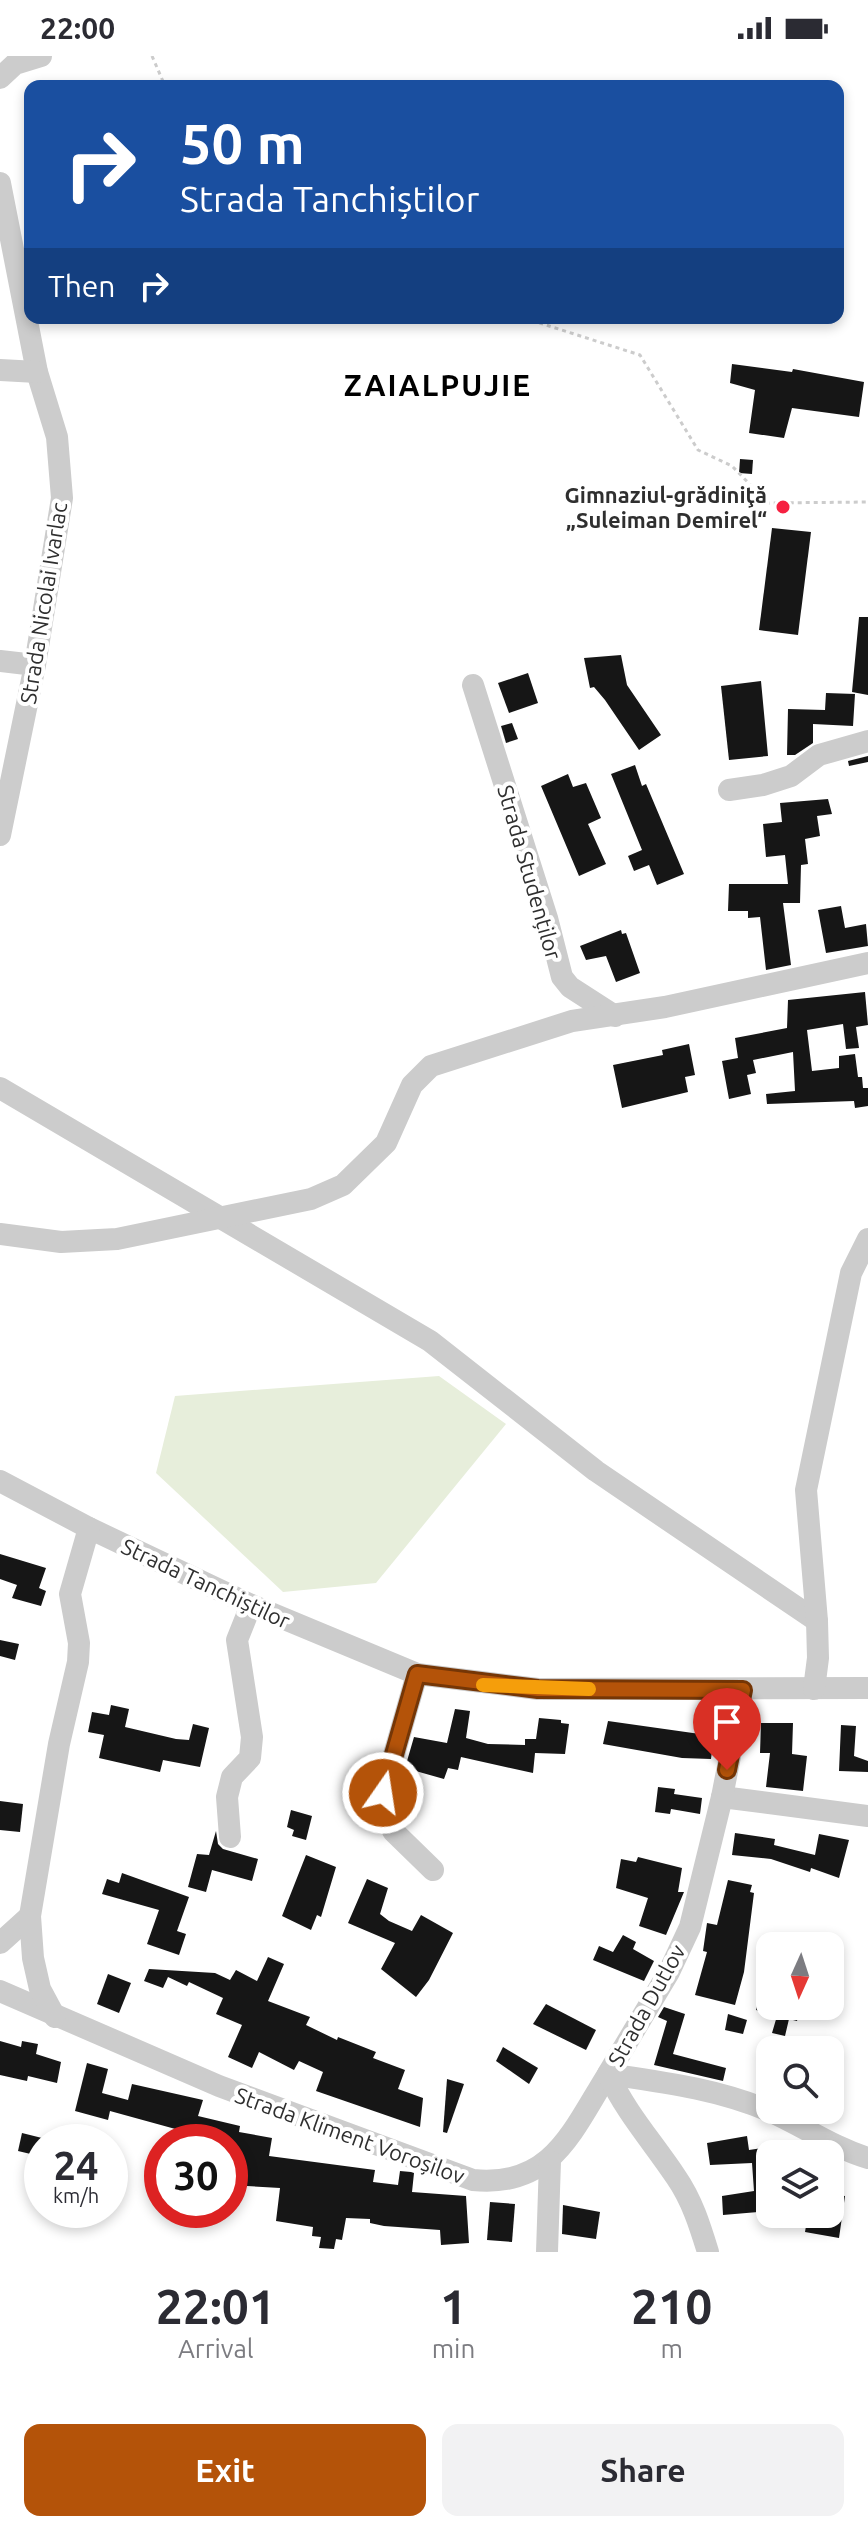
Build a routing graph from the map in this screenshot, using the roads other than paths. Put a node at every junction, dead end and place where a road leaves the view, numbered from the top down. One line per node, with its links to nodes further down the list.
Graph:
1 (41, 56): 2 (street)
2 (0, 78)
3 (0, 183): 4 (street, Strada Nicolai Ivarlac)
4 (24, 306)
5 (28, 324): 7 (street, Strada Nicolai Ivarlac)
6 (0, 370): 7 (street)
7 (37, 372): 9 (street, Strada Nicolai Ivarlac)
8 (0, 661): 9 (street)
9 (35, 665): 13 (street, Strada Nicolai Ivarlac)
10 (473, 685): 15 (street, Strada Studenților)
11 (868, 741): 12 (street)
12 (729, 790)
13 (0, 835)
14 (868, 963): 15 (street)
15 (615, 1016): 17 (street)
16 (0, 1088): 17 (street)
17 (220, 1218): 18 (street); 23 (street)
18 (0, 1234)
19 (868, 1239): 23 (street)
20 (0, 1481): 21 (street, Strada Tanchiștilor)
21 (89, 1528): 22 (street, Strada Tanchiștilor); 32 (street)
22 (251, 1605): 24 (street, Strada Tanchiștilor); 30 (street)
23 (817, 1621): 26 (street)
24 (417, 1674): 27 (street, Strada Tanchiștilor); 31 (street)
25 (868, 1688): 26 (street, Strada Tanchiștilor)
26 (814, 1689): 27 (street, Strada Tanchiștilor)
27 (743, 1690): 28 (street, Strada Dutlov)
28 (722, 1797): 29 (street); 36 (street, Strada Dutlov)
29 (868, 1816)
30 (230, 1837)
31 (433, 1870)
32 (30, 1916): 33 (street); 35 (street)
33 (4, 1933)
34 (0, 1991): 35 (street, Strada Kliment Voroșilov)
35 (55, 2017): 38 (street, Strada Kliment Voroșilov)
36 (608, 2074): 37 (street); 38 (street, Strada Kliment Voroșilov); 40 (street, Strada Dutlov)
37 (868, 2158)
38 (550, 2161): 39 (street)
39 (547, 2252)
40 (708, 2252)

